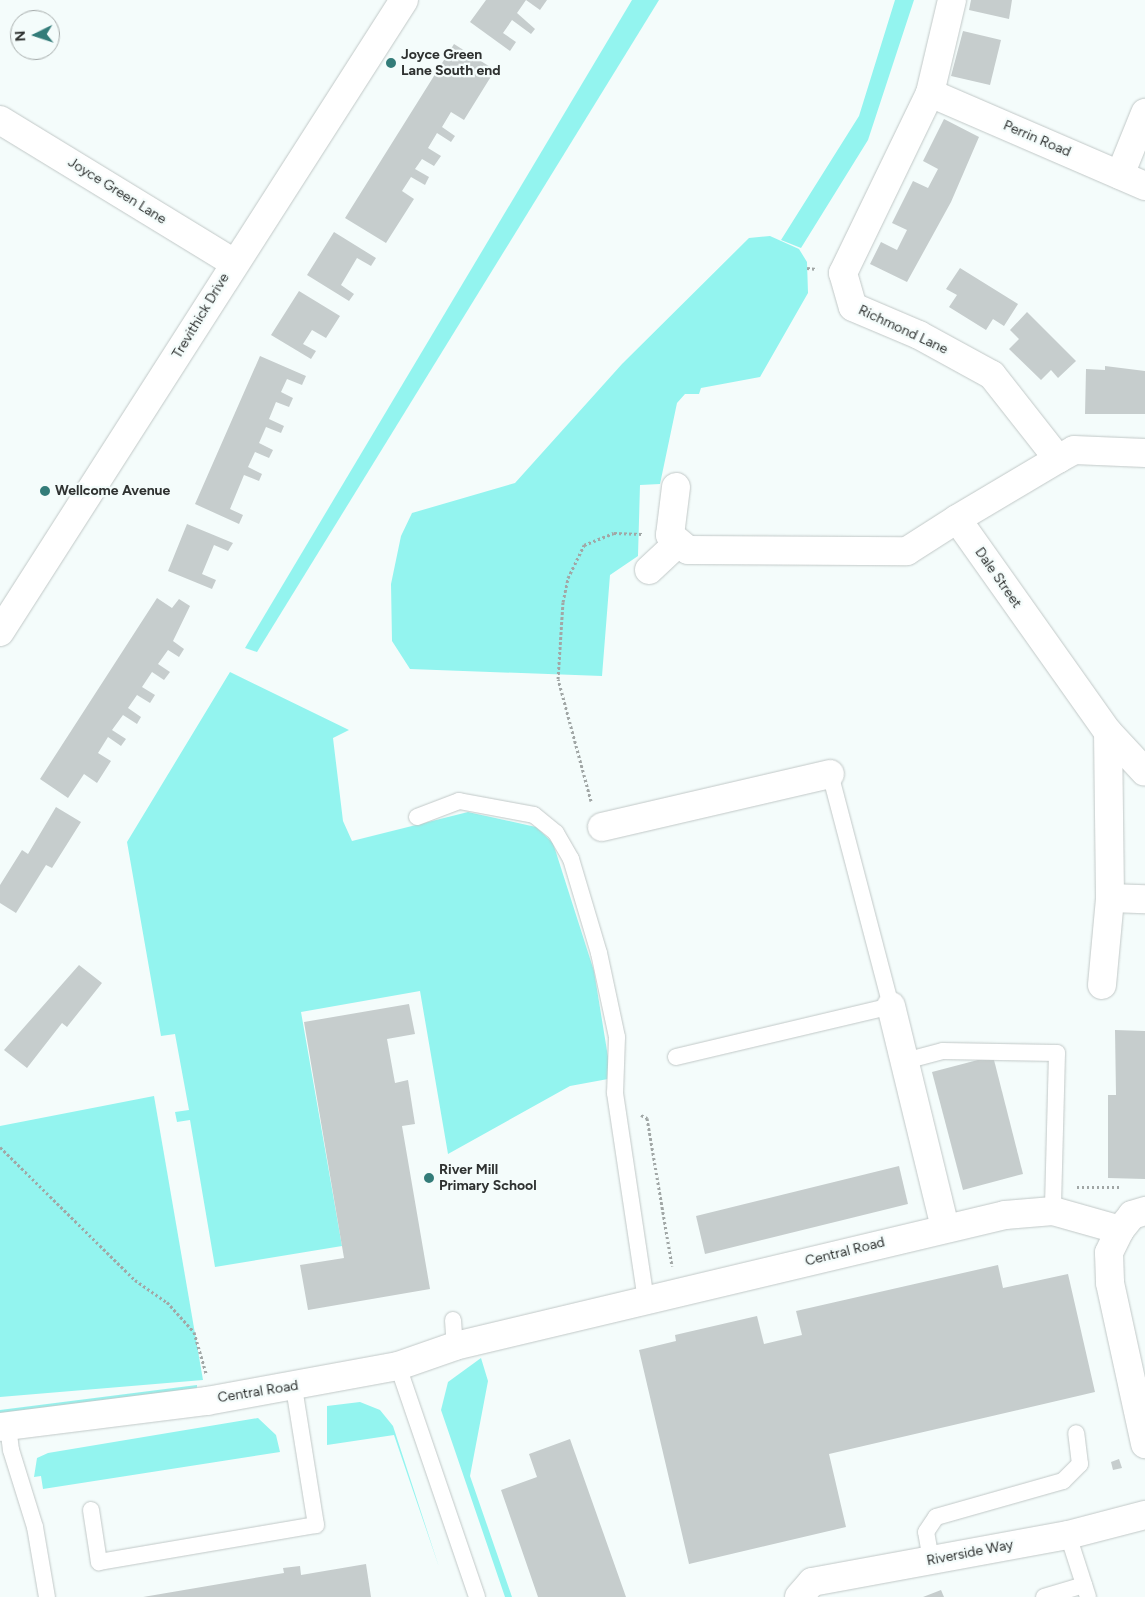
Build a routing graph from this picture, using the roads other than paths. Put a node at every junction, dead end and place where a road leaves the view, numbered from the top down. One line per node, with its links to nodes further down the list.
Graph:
1 (404, 0): 8 (street, Trevithick Drive)
2 (952, 0): 3 (street, Richmond Lane)
3 (930, 93): 6 (street, Perrin Road); 10 (street, Richmond Lane)
4 (1145, 113): 6 (street)
5 (0, 120): 8 (street, Joyce Green Lane)
6 (1120, 175): 7 (street, Perrin Road)
7 (1145, 186)
8 (233, 262): 15 (street, Trevithick Drive)
9 (1145, 453): 10 (street)
10 (1058, 459): 12 (street)
11 (676, 486): 13 (street)
12 (957, 519): 13 (street); 16 (street, Dale Street)
13 (674, 540): 14 (street)
14 (649, 570)
15 (0, 632)
16 (1108, 732): 17 (street, Dale Street); 21 (street)
17 (1145, 772)
18 (830, 774): 20 (street); 24 (lane)
19 (417, 817): 31 (lane)
20 (602, 827)
21 (1110, 898): 22 (street); 23 (street)
22 (1145, 899)
23 (1102, 985)
24 (891, 1006): 25 (lane); 26 (street)
25 (676, 1057)
26 (905, 1061): 27 (lane); 29 (street)
27 (1053, 1211): 29 (street, Central Road); 30 (street, Central Road)
28 (1145, 1211): 30 (street)
29 (945, 1228): 31 (street, Central Road)
30 (1120, 1230): 36 (street)
31 (646, 1300): 32 (street, Central Road)
32 (398, 1366): 33 (street, Central Road); 43 (lane)
33 (294, 1387): 34 (street, Central Road); 37 (lane)
34 (4, 1426): 42 (lane)
35 (1076, 1433): 40 (lane)
36 (1145, 1444)
37 (91, 1510)
38 (1145, 1515): 39 (street, Riverside Way)
39 (1068, 1535): 40 (street, Riverside Way); 41 (lane)
40 (931, 1560): 44 (street, Riverside Way)
41 (1086, 1591): 45 (lane)
42 (47, 1597)
43 (477, 1597)
44 (799, 1597)
45 (1044, 1597)

